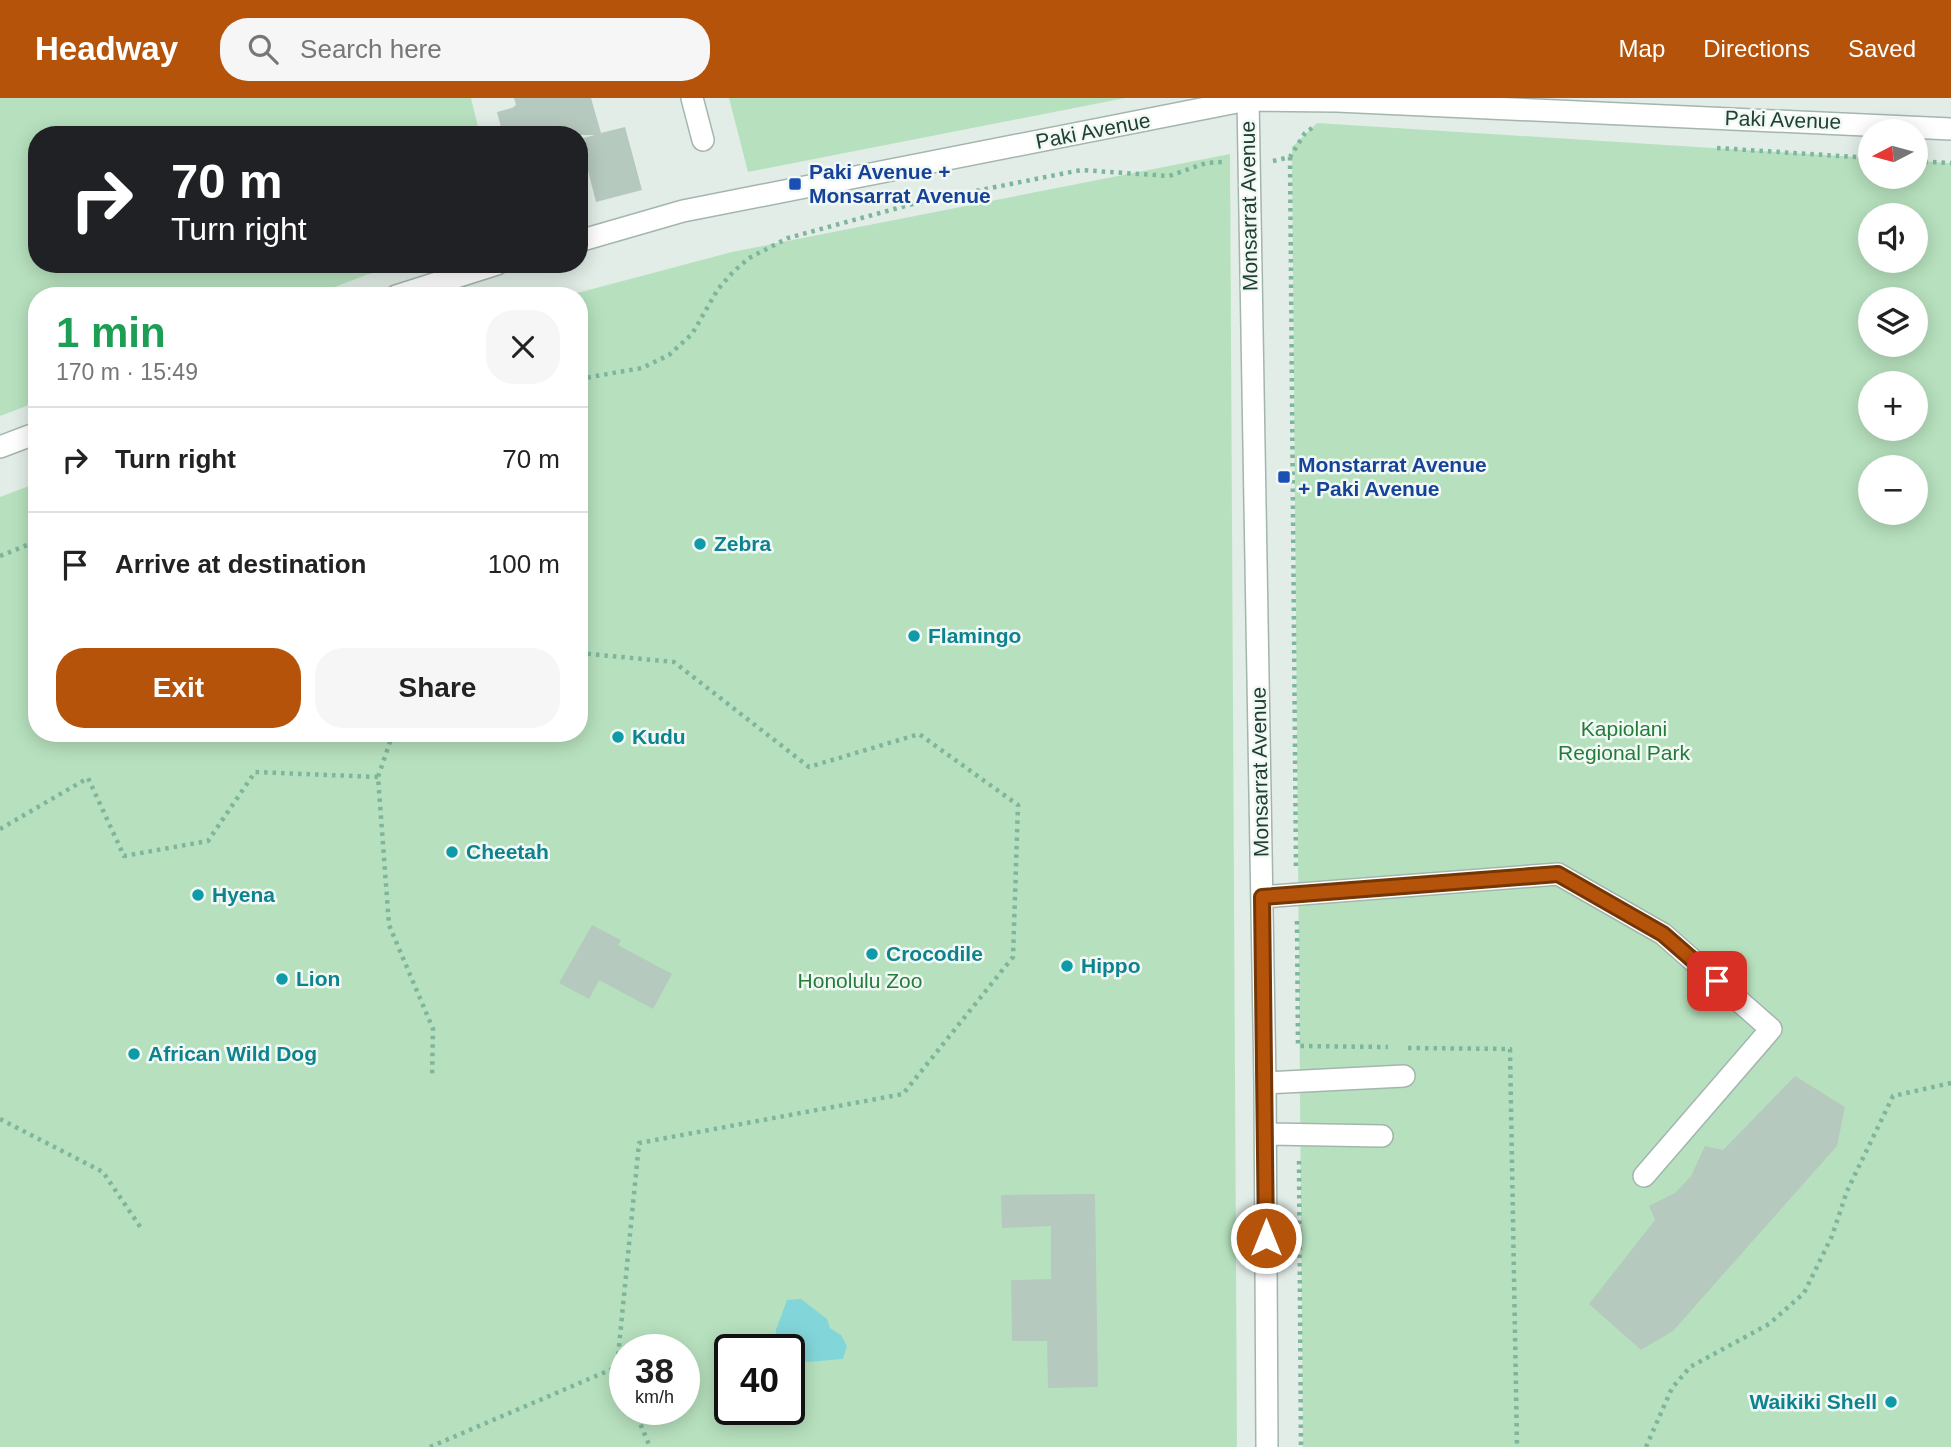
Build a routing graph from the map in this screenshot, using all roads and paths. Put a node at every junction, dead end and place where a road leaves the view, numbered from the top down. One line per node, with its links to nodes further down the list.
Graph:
1 (692, 98): 4 (street)
2 (1248, 99): 3 (street, Paki Avenue); 9 (street, Paki Avenue); 22 (street, Monsarrat Avenue)
3 (1951, 129)
4 (703, 140)
5 (1290, 157): 21 (path)
6 (1928, 162): 8 (path)
7 (1206, 163): 12 (path)
8 (1951, 163)
9 (588, 237)
10 (469, 273): 11 (street)
11 (424, 287)
12 (588, 377)
13 (28, 436): 14 (street)
14 (0, 447)
15 (28, 545): 16 (path)
16 (0, 556)
17 (588, 654): 35 (path)
18 (390, 742): 19 (path)
19 (378, 777): 20 (path); 26 (path)
20 (0, 829)
21 (1296, 894): 22 (street); 23 (path); 33 (street)
22 (1262, 897): 27 (street, Monsarrat Avenue)
23 (1391, 1047)
24 (1404, 1047): 42 (path)
25 (1404, 1076): 27 (street)
26 (432, 1078)
27 (1265, 1083): 30 (street, Monsarrat Avenue)
28 (1951, 1083): 43 (path)
29 (0, 1119): 34 (path)
30 (1266, 1134): 31 (street); 40 (street, Monsarrat Avenue)
31 (1298, 1134): 32 (street); 41 (path)
32 (1382, 1136)
33 (1644, 1176)
34 (141, 1228)
35 (620, 1334)
36 (609, 1370): 38 (path)
37 (641, 1425): 39 (path)
38 (430, 1447)
39 (650, 1447)
40 (1267, 1447)
41 (1301, 1447)
42 (1517, 1447)
43 (1646, 1447)

